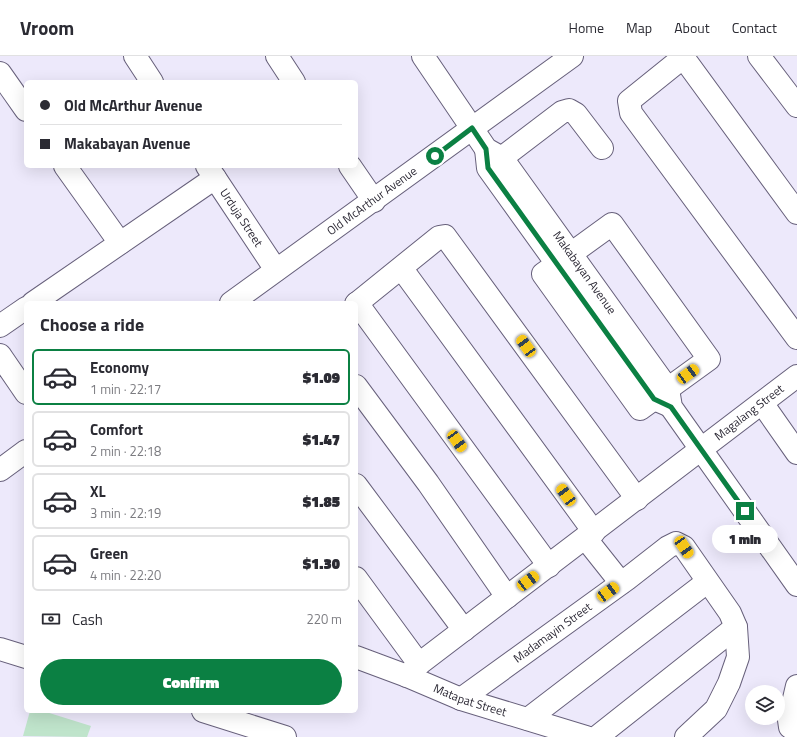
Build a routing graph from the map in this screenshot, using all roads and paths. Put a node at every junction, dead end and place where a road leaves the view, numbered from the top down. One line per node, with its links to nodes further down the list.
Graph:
1 (135, 56): 8 (street)
2 (277, 56): 9 (street)
3 (423, 56): 12 (street, Makabayan Avenue)
4 (759, 56): 10 (street)
5 (568, 57): 12 (street, Old McArthur Avenue)
6 (684, 57): 19 (street); 30 (street)
7 (0, 73): 11 (street)
8 (151, 80)
9 (293, 80)
10 (797, 106)
11 (24, 107)
12 (472, 128): 14 (street, Makabayan Avenue); 18 (street, Old McArthur Avenue)
13 (602, 148): 14 (street)
14 (492, 158): 21 (street, Makabayan Avenue)
15 (67, 168): 20 (street)
16 (351, 168): 18 (street)
17 (211, 172): 20 (street); 23 (street, Urduja Street)
18 (374, 201): 23 (street, Old McArthur Avenue)
19 (797, 213)
20 (120, 243): 24 (street)
21 (564, 259): 35 (street, Makabayan Avenue); 35 (street); 35 (street)
22 (402, 269): 26 (street); 42 (street); 43 (street)
23 (276, 270): 25 (street, Old McArthur Avenue)
24 (36, 301)
25 (234, 301)
26 (358, 302)
27 (358, 307): 45 (street)
28 (24, 309): 29 (street)
29 (0, 326)
30 (797, 338)
31 (0, 355): 33 (street)
32 (797, 376): 36 (street, Magalang Street)
33 (24, 389)
34 (358, 389): 50 (street)
35 (664, 398): 37 (street, Makabayan Avenue)
36 (762, 403): 37 (street, Magalang Street); 39 (street)
37 (700, 448): 42 (street, Magalang Street); 44 (street, Makabayan Avenue)
38 (24, 452): 40 (street)
39 (797, 453)
40 (0, 470)
41 (358, 488): 52 (street)
42 (637, 499): 43 (street, Magalang Street)
43 (590, 535): 45 (street, Magalang Street); 48 (street)
44 (789, 562): 49 (street, Makabayan Avenue)
45 (549, 566): 50 (street, Magalang Street)
46 (358, 581): 56 (street)
47 (707, 582): 48 (street, Madamayin Street); 51 (street); 60 (street)
48 (621, 583): 58 (street, Madamayin Street)
49 (797, 584)
50 (508, 597): 52 (street, Magalang Street)
51 (736, 627): 64 (street); 65 (street)
52 (464, 630): 56 (street, Magalang Street)
53 (0, 649): 54 (street)
54 (24, 656)
55 (358, 657): 56 (street, Matapat Street)
56 (413, 670): 58 (street, Matapat Street)
57 (797, 686): 61 (street)
58 (461, 699): 60 (street, Matapat Street)
59 (209, 713): 62 (street)
60 (528, 718): 63 (street, Matapat Street)
61 (793, 726)
62 (285, 737)
63 (586, 737)
64 (597, 737)
65 (686, 737)

